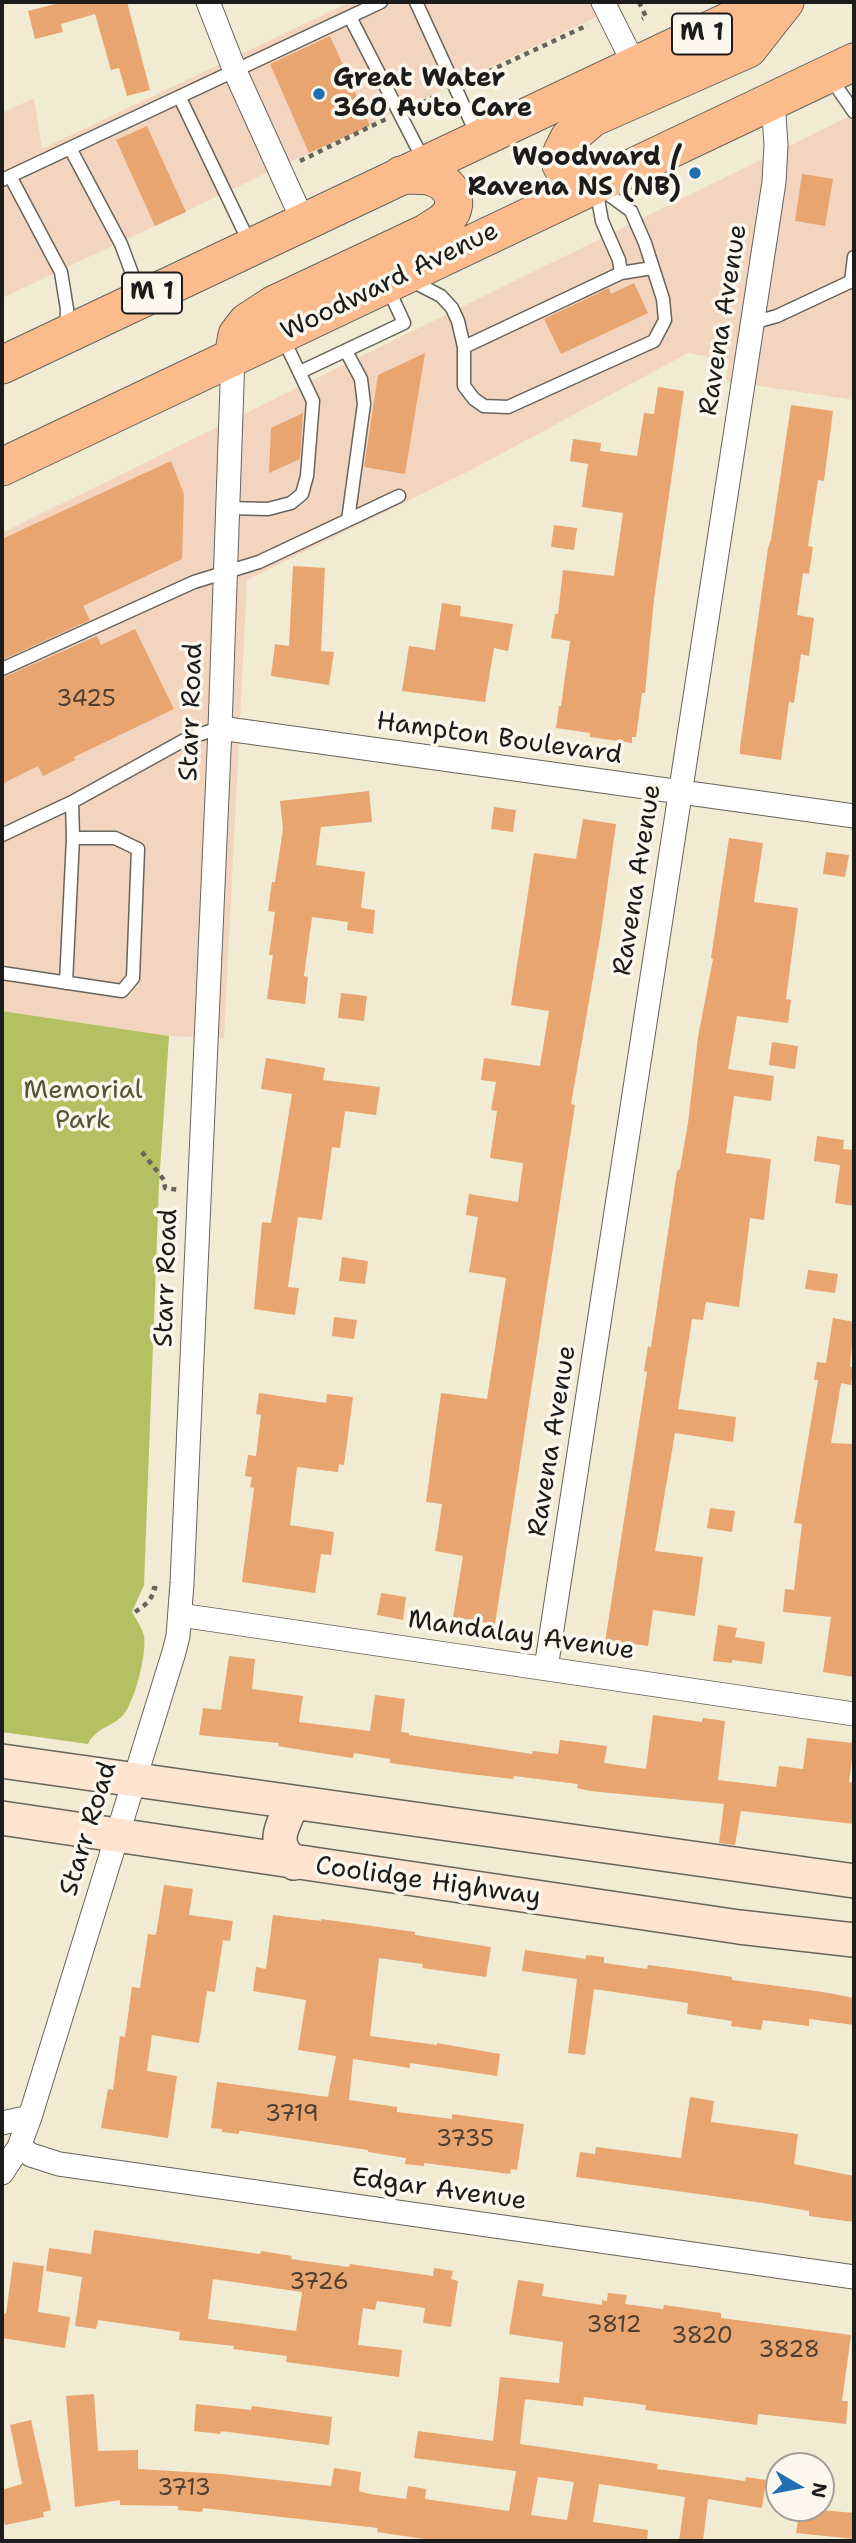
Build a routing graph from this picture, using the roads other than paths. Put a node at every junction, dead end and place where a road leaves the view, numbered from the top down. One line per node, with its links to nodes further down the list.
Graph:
1 (208, 2): 10 (street)
2 (382, 2): 7 (lane)
3 (416, 2): 14 (lane)
4 (603, 2): 8 (street)
5 (769, 2): 8 (main road, M 1)
6 (785, 2): 18 (main road)
7 (350, 17): 10 (lane); 16 (lane)
8 (634, 64): 14 (main road, M 1)
9 (841, 68): 12 (main road, Woodward Avenue); 13 (lane)
10 (235, 71): 11 (lane); 19 (street)
11 (180, 98): 15 (lane); 20 (lane)
12 (773, 101): 18 (main road, Woodward Avenue); 27 (street, Ravena Avenue)
13 (854, 112)
14 (478, 138): 16 (main road, M 1)
15 (70, 148): 17 (lane); 26 (lane)
16 (413, 169): 19 (main road, M 1); 32 (main road)
17 (6, 178): 29 (lane)
18 (595, 185): 22 (lane); 23 (lane); 24 (main road, Woodward Avenue)
19 (304, 223): 20 (main road, M 1)
20 (251, 246): 26 (main road, M 1)
21 (854, 257): 25 (lane)
22 (652, 268): 23 (lane); 30 (lane)
23 (621, 273): 30 (lane)
24 (395, 280): 28 (main road, Woodward Avenue); 30 (lane); 31 (lane)
25 (853, 281): 27 (lane)
26 (141, 299): 29 (main road, M 1)
27 (752, 323): 42 (street, Ravena Avenue)
28 (282, 334): 32 (main road, Woodward Avenue); 34 (lane)
29 (66, 335): 33 (main road, M 1)
30 (464, 347)
31 (346, 351): 34 (lane); 38 (lane)
32 (233, 357): 35 (main road, Woodward Avenue); 37 (street, Starr Road)
33 (2, 365)
34 (300, 372): 37 (lane)
35 (2, 467)
36 (399, 496): 38 (lane)
37 (227, 508): 39 (street, Starr Road)
38 (348, 520): 39 (lane)
39 (225, 573): 40 (lane); 41 (street, Starr Road)
40 (2, 669)
41 (220, 728): 42 (street, Hampton Boulevard); 43 (lane); 49 (street, Starr Road)
42 (680, 792): 44 (street, Hampton Boulevard); 50 (street, Ravena Avenue)
43 (72, 802): 45 (lane); 46 (lane)
44 (854, 816)
45 (2, 835)
46 (73, 838): 48 (lane); 48 (lane)
47 (2, 973): 48 (lane)
48 (66, 983)
49 (180, 1615): 50 (street, Mandalay Avenue); 53 (street, Starr Road)
50 (546, 1668): 51 (street, Mandalay Avenue)
51 (854, 1714)
52 (2, 1761): 53 (main road)
53 (133, 1779): 54 (main road); 56 (street, Starr Road)
54 (293, 1802): 57 (main road); 58 (main road)
55 (2, 1818): 56 (main road, Coolidge Highway)
56 (119, 1834): 57 (main road, Coolidge Highway); 60 (street, Starr Road)
57 (294, 1863): 59 (main road, Coolidge Highway)
58 (854, 1881)
59 (854, 1940)
60 (30, 2117): 61 (street); 62 (street, Starr Road)
61 (2, 2123)
62 (19, 2147): 63 (street, Starr Road); 64 (street, Edgar Avenue)
63 (2, 2173)
64 (854, 2277)

